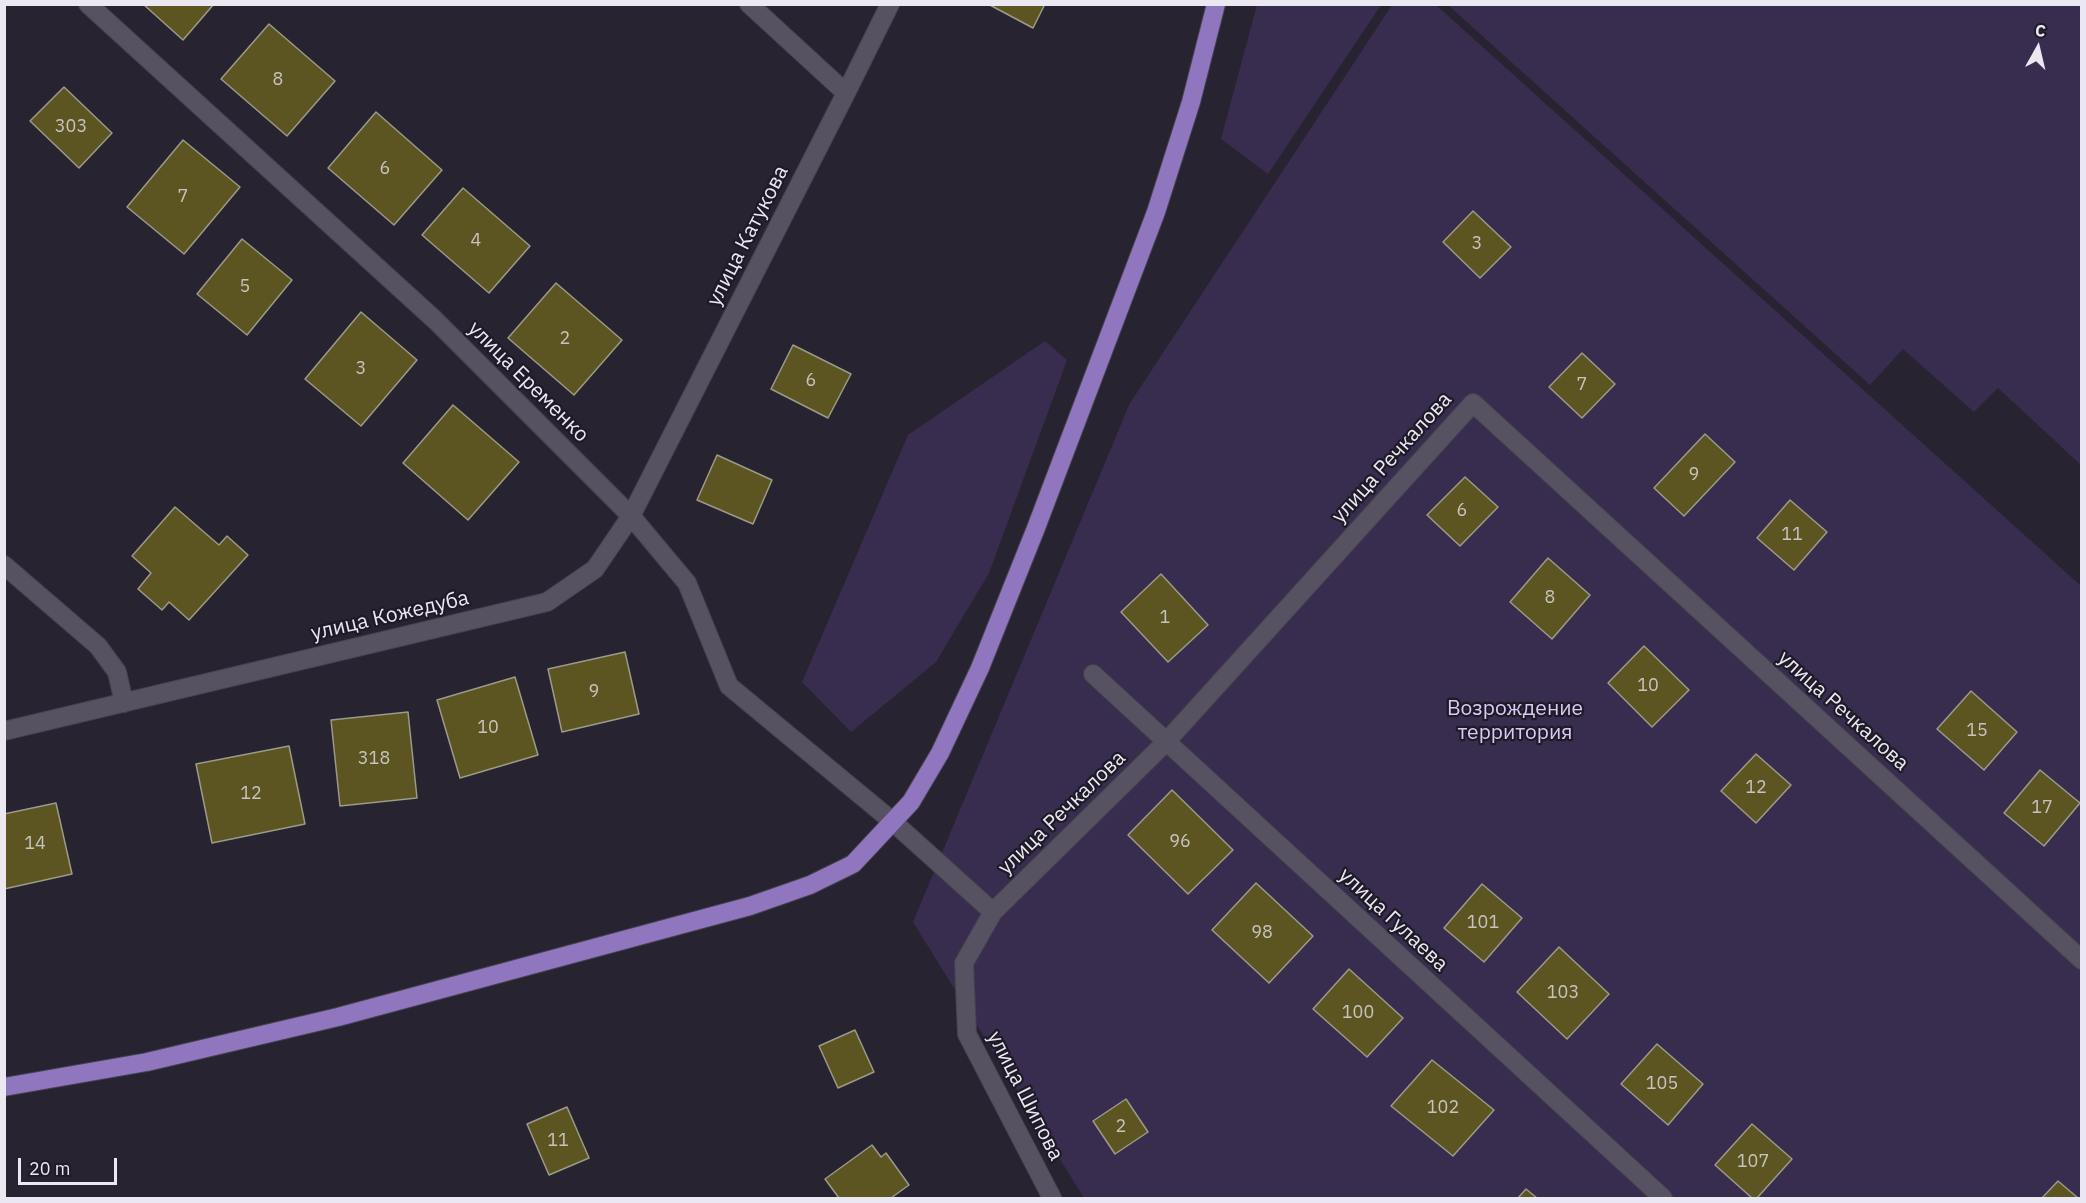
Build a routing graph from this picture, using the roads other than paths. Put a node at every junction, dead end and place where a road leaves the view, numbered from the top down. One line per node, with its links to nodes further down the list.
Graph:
1 (88, 4): 6 (street, улица Еременко)
2 (749, 4): 5 (street)
3 (890, 4): 5 (street, улица Катукова)
4 (1216, 4): 12 (main road)
5 (846, 93): 6 (street, улица Катукова)
6 (631, 516): 9 (street, улица Кожедуба); 12 (street, улица Еременко)
7 (4, 565): 9 (street)
8 (1093, 674): 11 (street, улица Гулаева)
9 (124, 703): 10 (street, улица Кожедуба)
10 (4, 731)
11 (1166, 742): 13 (street, улица Речкалова); 14 (street, улица Речкалова); 17 (street, улица Гулаева)
12 (892, 821): 13 (street); 15 (main road)
13 (993, 912): 16 (street, улица Шипова)
14 (2082, 960)
15 (4, 1087)
16 (1052, 1198)
17 (1663, 1198)

